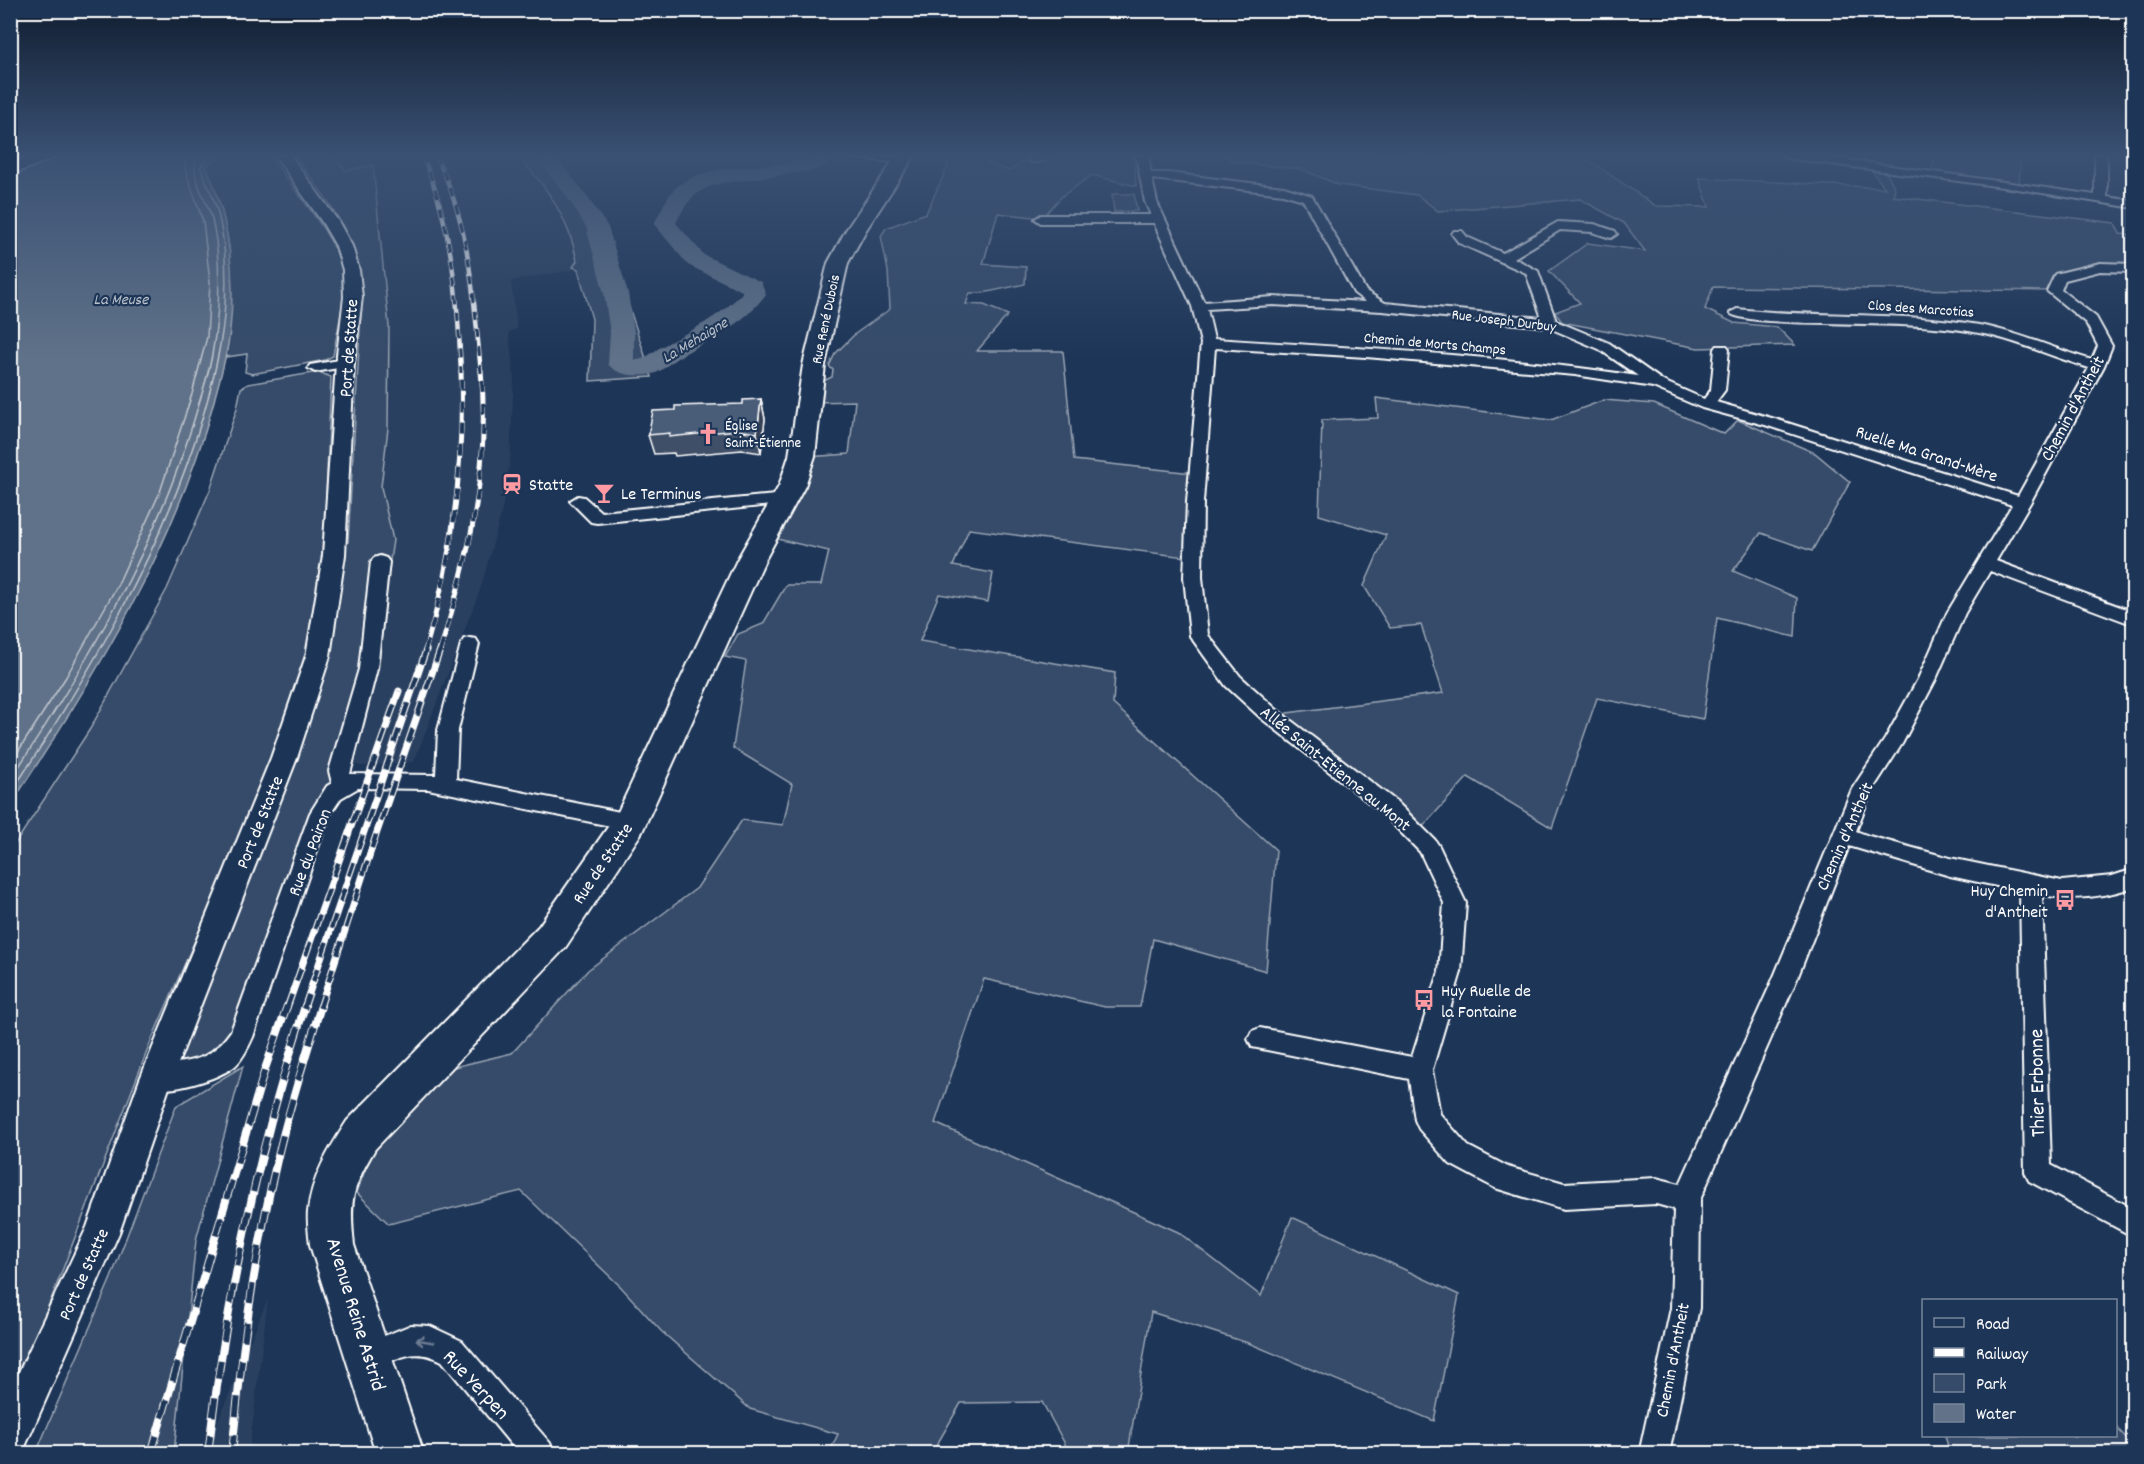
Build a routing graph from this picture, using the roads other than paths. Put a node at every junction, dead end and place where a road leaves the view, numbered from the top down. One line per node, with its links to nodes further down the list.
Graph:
1 (331, 223): 17 (street, Port de Statte)
2 (863, 223): 23 (main road, Rue René Dubois)
3 (1161, 223): 11 (street, Allée Saint-Etienne au Mont)
4 (1322, 223): 9 (street)
5 (1458, 234): 7 (street)
6 (1611, 234): 7 (street)
7 (1504, 258): 14 (street)
8 (2133, 268): 18 (street, Chemin d'Antheit)
9 (1361, 293): 10 (street); 12 (street)
10 (1339, 304): 11 (street, Rue Joseph Durbuy); 12 (street, Rue Joseph Durbuy)
11 (1199, 306): 15 (street, Allée Saint-Etienne au Mont)
12 (1382, 307): 14 (street, Rue Joseph Durbuy)
13 (1737, 313): 18 (street, Clos des Marcotias)
14 (1550, 323): 20 (street, Rue Joseph Durbuy)
15 (1208, 343): 20 (street, Chemin de Morts Champs); 37 (street, Allée Saint-Etienne au Mont)
16 (1722, 349): 21 (street)
17 (345, 363): 19 (street); 38 (street, Port de Statte)
18 (2097, 366): 25 (street, Chemin d'Antheit)
19 (315, 368)
20 (1658, 384): 21 (street, Rue Joseph Durbuy)
21 (1707, 405): 22 (street, Rue Joseph Durbuy)
22 (1820, 439): 25 (street, Ruelle Ma Grand-Mère)
23 (785, 499): 24 (street); 32 (main road, Rue de Statte)
24 (579, 501)
25 (2022, 503): 27 (street, Chemin d'Antheit)
26 (380, 562): 31 (street)
27 (1987, 564): 28 (street); 33 (street, Chemin d'Antheit)
28 (2133, 619)
29 (470, 644): 30 (street)
30 (446, 784): 31 (street); 32 (street)
31 (343, 785): 38 (street, Rue du Pairon)
32 (630, 822): 39 (main road, Rue de Statte)
33 (1842, 834): 35 (street); 40 (street, Chemin d'Antheit)
34 (2133, 879): 35 (street)
35 (2031, 885): 41 (street, Thier Erbonne)
36 (1260, 1039): 37 (street)
37 (1420, 1070): 40 (street, Allée Saint-Etienne au Mont)
38 (156, 1079): 43 (street, Port de Statte)
39 (338, 1173): 42 (main road, Avenue Reine Astrid)
40 (1687, 1199): 46 (street, Chemin d'Antheit)
41 (2133, 1224)
42 (370, 1356): 44 (main road, Avenue Reine Astrid); 45 (street, Rue Yerpen, one-way to 42)
43 (10, 1435)
44 (400, 1454)
45 (538, 1454)
46 (1654, 1454)

